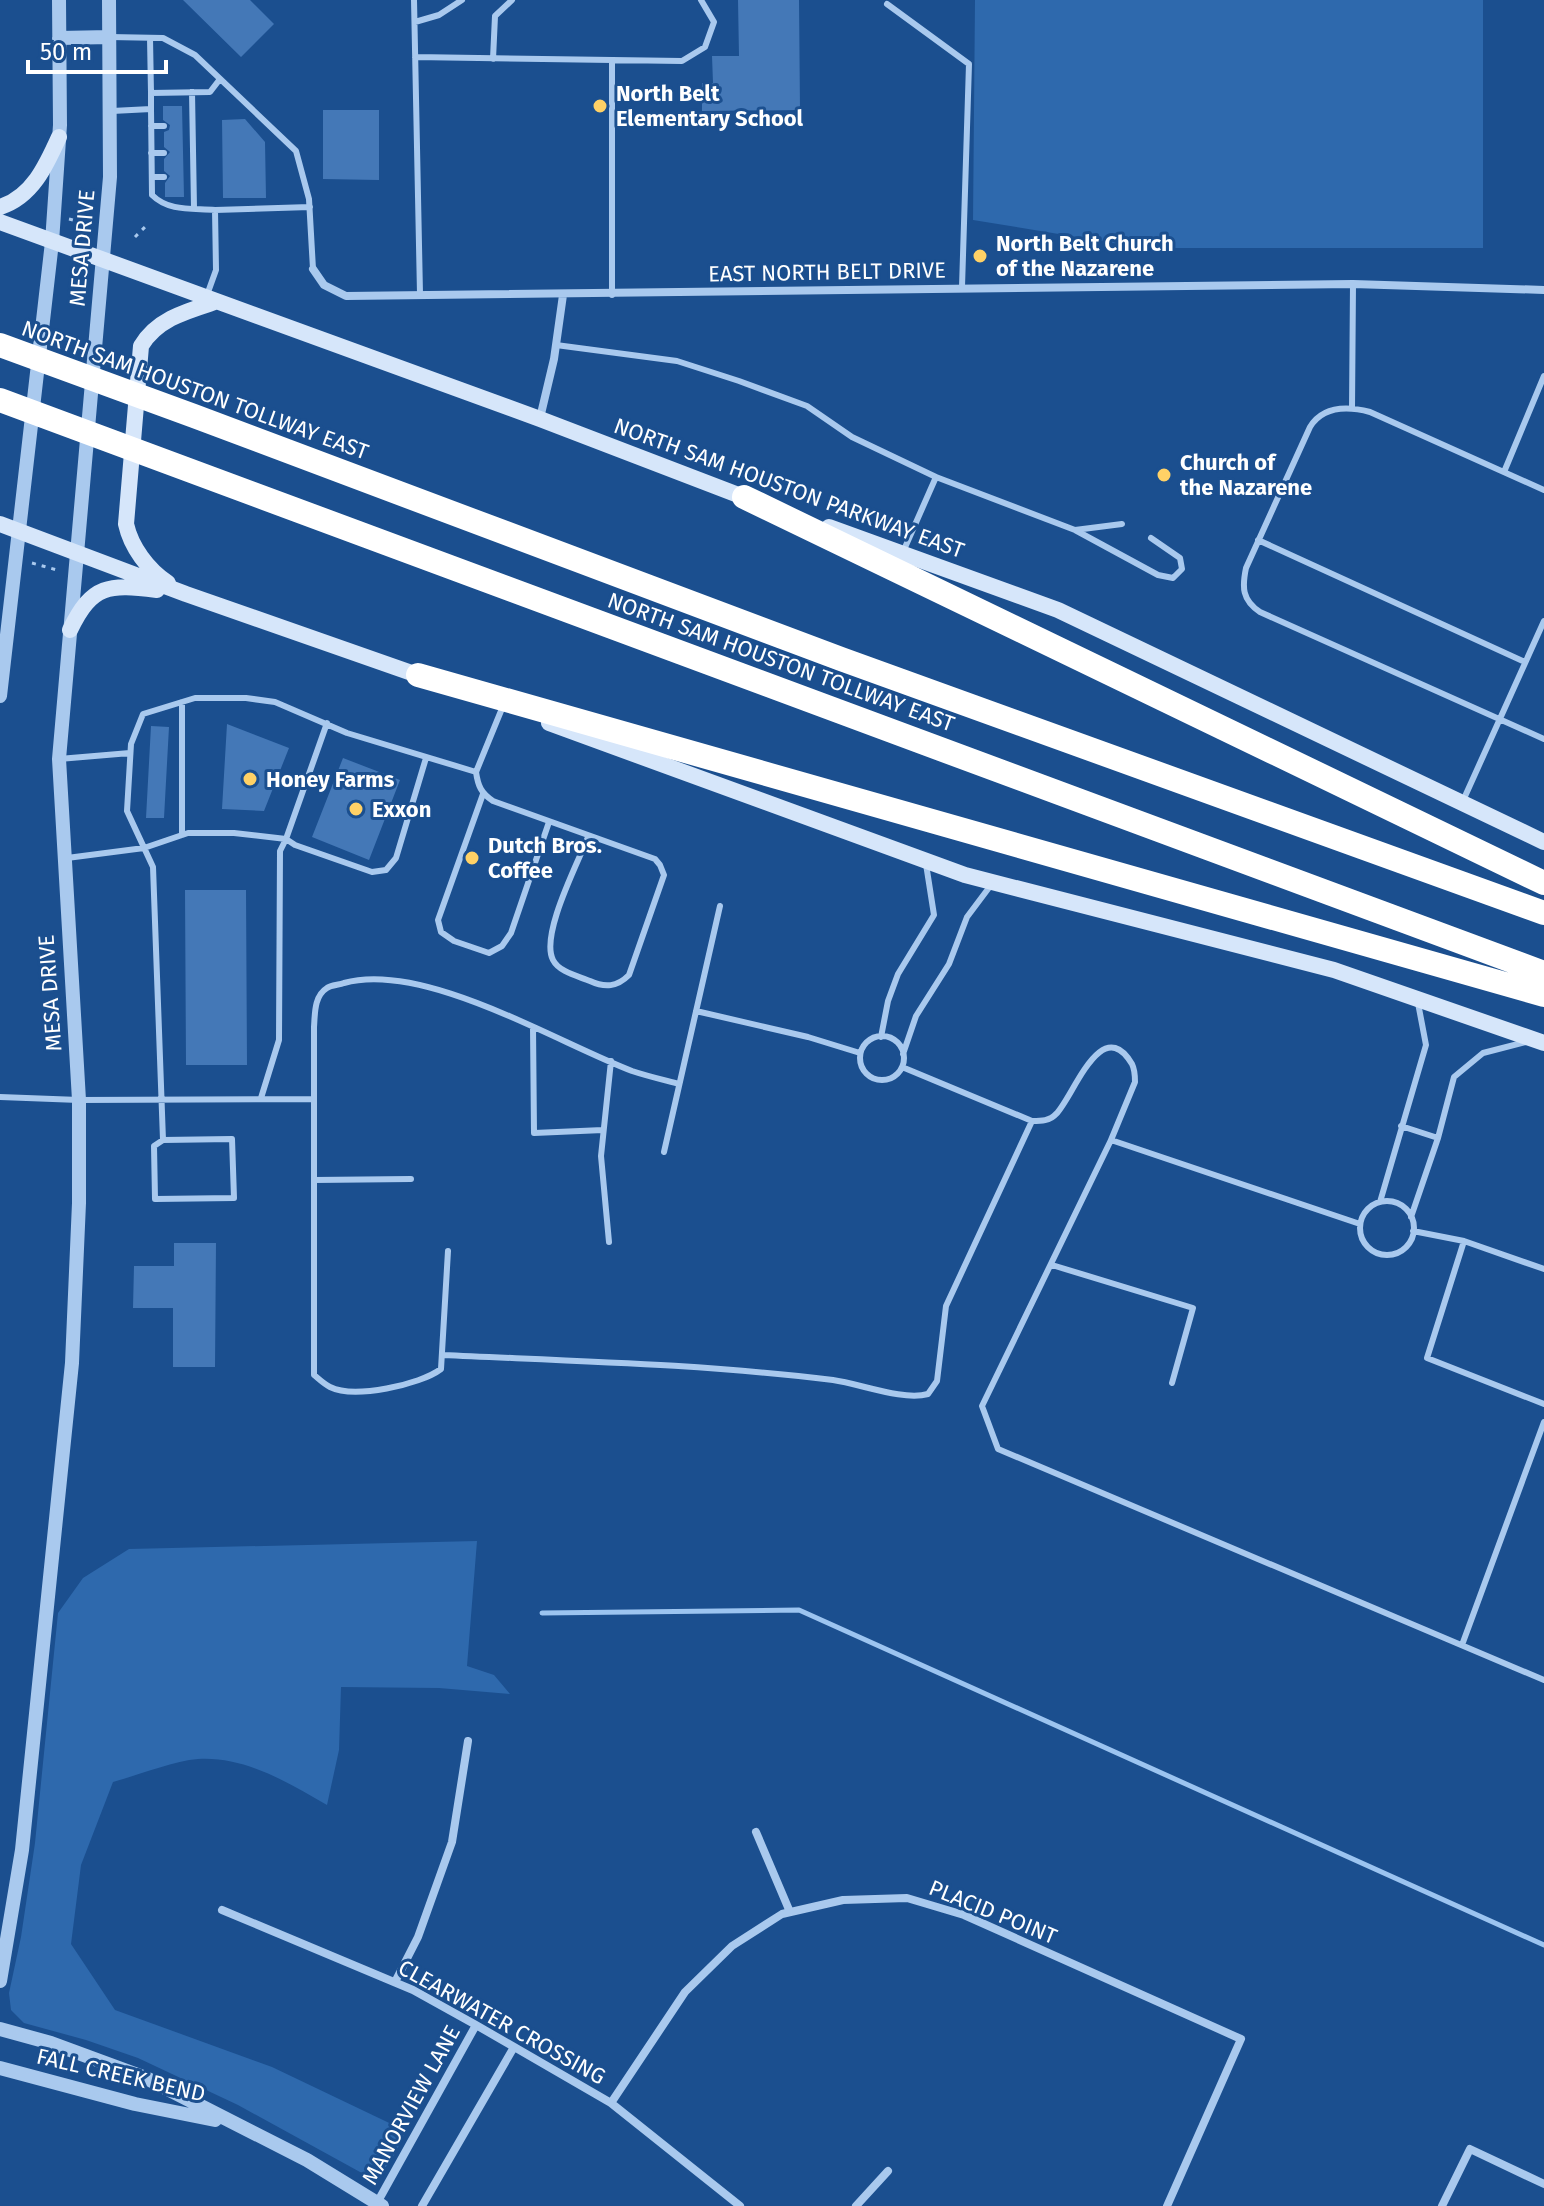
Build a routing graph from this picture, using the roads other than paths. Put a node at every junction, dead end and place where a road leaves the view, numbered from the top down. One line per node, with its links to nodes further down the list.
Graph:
1 (59, 0): 10 (street, MESA DRIVE)
2 (109, 0): 9 (street, MESA DRIVE)
3 (414, 0): 8 (lane)
4 (462, 0): 8 (lane)
5 (512, 0): 13 (lane)
6 (701, 0): 14 (lane)
7 (887, 4): 42 (lane)
8 (415, 22): 12 (lane)
9 (110, 37): 10 (street); 11 (lane); 19 (street, MESA DRIVE)
10 (59, 38): 24 (street, MESA DRIVE)
11 (150, 38): 15 (lane); 17 (lane)
12 (415, 57): 13 (lane); 44 (lane)
13 (493, 59): 14 (lane)
14 (612, 62): 46 (lane)
15 (220, 79): 16 (lane); 34 (lane)
16 (192, 92): 17 (lane); 23 (lane)
17 (151, 93): 18 (lane)
18 (151, 109): 19 (lane); 20 (lane)
19 (112, 111): 39 (street, MESA DRIVE)
20 (151, 126): 21 (lane); 25 (lane)
21 (164, 126)
22 (182, 126): 23 (lane)
23 (192, 126): 28 (lane)
24 (59, 137): 33 (main road); 38 (street, MESA DRIVE)
25 (151, 153): 26 (lane); 29 (lane)
26 (164, 153)
27 (183, 153): 28 (lane)
28 (193, 153): 32 (lane)
29 (152, 177): 30 (lane); 35 (lane)
30 (164, 177)
31 (183, 177): 32 (lane)
32 (193, 177): 35 (lane)
33 (0, 207)
34 (310, 207): 36 (lane); 40 (lane)
35 (194, 208): 36 (lane)
36 (215, 210): 47 (lane)
37 (0, 222): 38 (main road, NORTH SAM HOUSTON PARKWAY EAST)
38 (52, 242): 39 (main road, NORTH SAM HOUSTON PARKWAY EAST); 61 (street, MESA DRIVE)
39 (103, 259): 47 (main road, NORTH SAM HOUSTON PARKWAY EAST); 64 (street, MESA DRIVE)
40 (313, 269): 44 (street, EAST NORTH BELT DRIVE)
41 (1353, 284): 42 (street, EAST NORTH BELT DRIVE); 43 (street, EAST NORTH BELT DRIVE); 52 (lane)
42 (962, 287): 46 (street, EAST NORTH BELT DRIVE)
43 (1544, 290)
44 (420, 294): 45 (street, EAST NORTH BELT DRIVE)
45 (563, 295): 46 (street, EAST NORTH BELT DRIVE); 49 (street)
46 (612, 295)
47 (211, 300): 53 (main road, NORTH SAM HOUSTON PARKWAY EAST); 66 (main road)
48 (0, 345): 94 (highway, NORTH SAM HOUSTON TOLLWAY EAST)
49 (556, 345): 53 (street); 55 (lane)
50 (1544, 376): 54 (lane)
51 (0, 400): 95 (highway, NORTH SAM HOUSTON TOLLWAY EAST)
52 (1352, 408): 54 (lane); 63 (lane)
53 (540, 419): 57 (main road, NORTH SAM HOUSTON PARKWAY EAST)
54 (1504, 472): 56 (lane)
55 (936, 477): 60 (lane); 65 (lane)
56 (1544, 490)
57 (744, 497): 65 (highway)
58 (0, 524): 61 (main road)
59 (1122, 524): 60 (lane)
60 (1075, 530): 62 (lane)
61 (21, 532): 64 (main road); 71 (street, MESA DRIVE)
62 (1151, 538)
63 (1258, 540): 69 (lane); 74 (lane)
64 (76, 552): 66 (main road); 68 (street, MESA DRIVE)
65 (898, 561): 82 (main road, NORTH SAM HOUSTON PARKWAY EAST); 92 (highway)
66 (186, 594): 68 (main road); 70 (main road)
67 (1544, 621): 69 (lane)
68 (70, 630): 79 (street, MESA DRIVE)
69 (1525, 662): 74 (lane)
70 (418, 675): 73 (main road); 96 (highway)
71 (0, 696)
72 (182, 702): 75 (lane); 77 (lane); 84 (lane)
73 (503, 706): 80 (lane); 90 (main road)
74 (1500, 720): 76 (lane); 82 (lane)
75 (327, 723): 78 (lane); 86 (lane)
76 (1544, 739)
77 (130, 753): 79 (lane); 88 (lane)
78 (426, 758): 80 (lane); 86 (lane)
79 (59, 759): 89 (street, MESA DRIVE)
80 (476, 772): 81 (lane)
81 (483, 794): 83 (lane); 83 (lane)
82 (1462, 803): 87 (main road, NORTH SAM HOUSTON PARKWAY EAST)
83 (549, 822): 85 (lane)
84 (182, 835): 86 (lane); 88 (lane)
85 (588, 837): 85 (lane)
86 (286, 839): 108 (lane)
87 (1544, 842)
88 (144, 848): 89 (lane); 109 (lane)
89 (64, 859): 111 (street, MESA DRIVE)
90 (925, 861): 91 (main road); 100 (lane)
91 (993, 882): 97 (main road); 103 (lane)
92 (1544, 883)
93 (720, 906): 98 (lane)
94 (1544, 913)
95 (1544, 973)
96 (1544, 995)
97 (1417, 999): 101 (main road); 113 (lane)
98 (696, 1011): 102 (lane); 106 (lane)
99 (533, 1027): 104 (lane); 110 (lane); 114 (lane)
100 (881, 1037): 102 (lane); 103 (lane)
101 (1539, 1042): 115 (lane)
102 (860, 1053): 105 (lane)
103 (903, 1054): 105 (lane)
104 (611, 1061): 106 (lane); 114 (lane)
105 (902, 1067): 112 (lane)
106 (679, 1084): 118 (lane)
107 (0, 1097): 111 (lane)
108 (261, 1098): 109 (lane); 110 (lane)
109 (162, 1099): 111 (lane); 116 (lane)
110 (314, 1099): 120 (lane)
111 (79, 1100): 140 (street, MESA DRIVE)
112 (1032, 1121): 117 (lane); 130 (lane)
113 (1401, 1126): 115 (lane); 121 (lane)
114 (603, 1130): 126 (lane)
115 (1438, 1138): 122 (lane)
116 (163, 1140): 116 (lane)
117 (1111, 1140): 123 (lane); 128 (lane)
118 (664, 1152)
119 (411, 1179): 120 (lane)
120 (314, 1180): 130 (lane)
121 (1380, 1202): 122 (lane); 123 (lane)
122 (1411, 1217): 124 (lane)
123 (1360, 1224): 124 (lane)
124 (1413, 1231): 125 (lane)
125 (1464, 1241): 129 (lane); 132 (lane)
126 (609, 1242)
127 (448, 1251): 130 (lane)
128 (1052, 1265): 131 (lane); 134 (lane)
129 (1544, 1269)
130 (443, 1355)
131 (1172, 1383)
132 (1544, 1404)
133 (1544, 1422): 134 (lane)
134 (1462, 1645): 135 (lane)
135 (1544, 1680)
136 (468, 1741): 141 (street)
137 (756, 1832): 139 (street)
138 (222, 1910): 141 (street, CLEARWATER CROSSING)
139 (790, 1912): 146 (street, PLACID POINT); 154 (street, PLACID POINT)
140 (0, 1981)
141 (395, 1982): 142 (street, CLEARWATER CROSSING)
142 (476, 2025): 144 (street, CLEARWATER CROSSING); 150 (street, MANORVIEW LANE)
143 (0, 2029): 147 (street, FALL CREEK BEND)
144 (514, 2047): 146 (street, CLEARWATER CROSSING); 151 (street)
145 (0, 2068): 147 (street, FALL CREEK BEND)
146 (611, 2103): 152 (street, CLEARWATER CROSSING)
147 (231, 2123): 150 (street, FALL CREEK BEND)
148 (888, 2171): 153 (street)
149 (1544, 2184): 155 (street)
150 (379, 2204)
151 (422, 2206)
152 (740, 2206)
153 (856, 2206)
154 (1167, 2206)
155 (1442, 2206)

